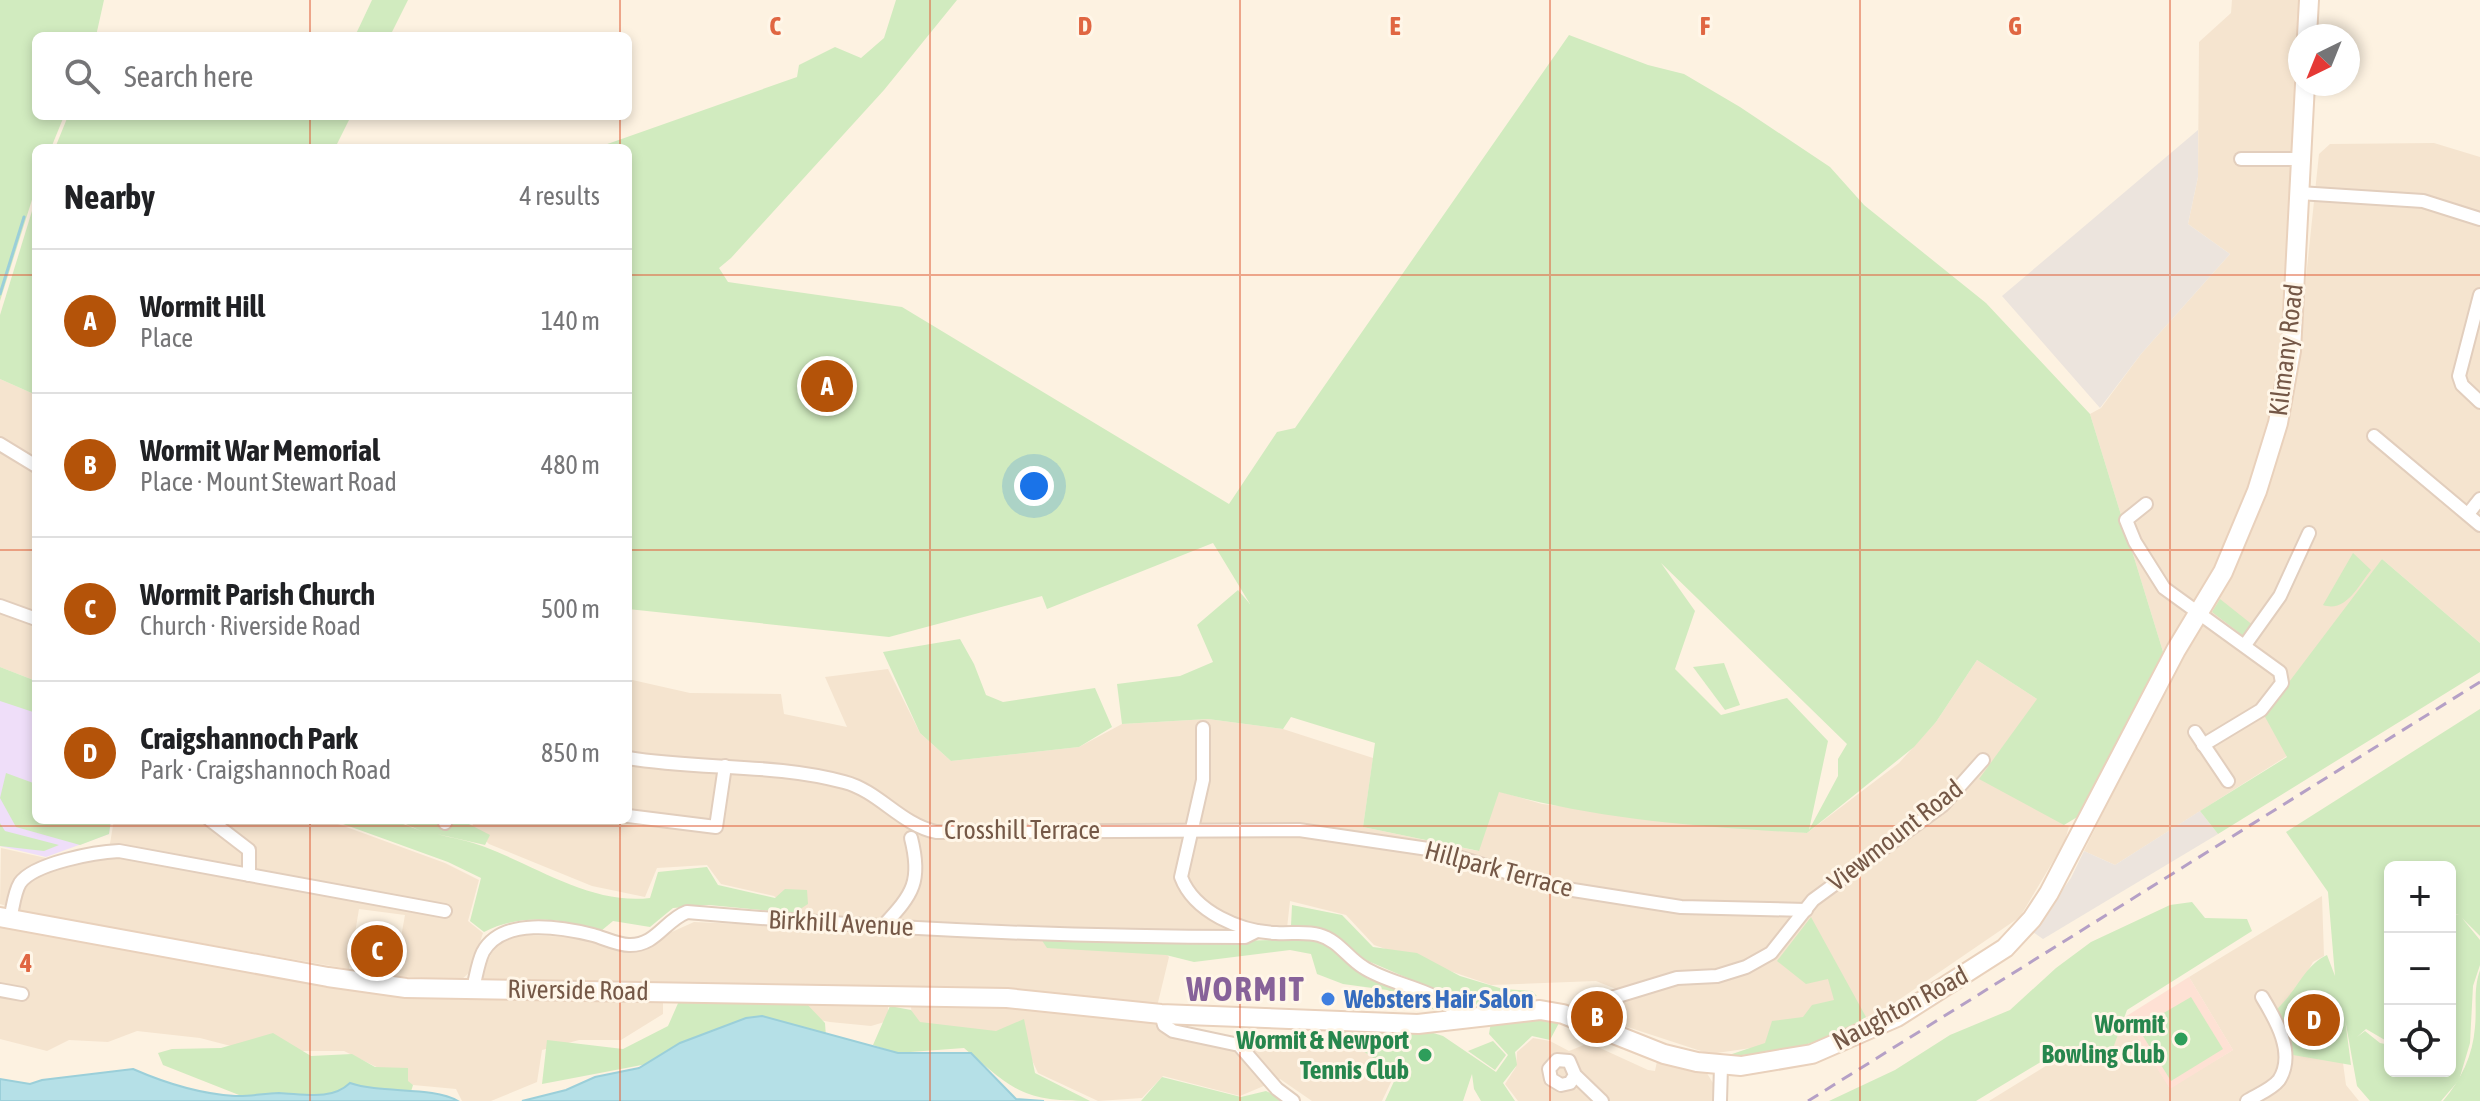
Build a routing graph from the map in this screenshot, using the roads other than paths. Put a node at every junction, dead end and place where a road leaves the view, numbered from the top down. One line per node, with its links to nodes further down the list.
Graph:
1 (2309, 0): 2 (main road)
2 (2308, 24)
3 (2304, 96): 5 (main road, Kilmany Road)
4 (2241, 159): 5 (street)
5 (2301, 159): 6 (main road, Kilmany Road)
6 (2299, 193): 7 (street); 20 (main road, Kilmany Road)
7 (2480, 219)
8 (2480, 295): 9 (street)
9 (2473, 348): 10 (street)
10 (2480, 402)
11 (2374, 436): 16 (street)
12 (0, 444): 13 (street)
13 (32, 464)
14 (2480, 499): 16 (street)
15 (2146, 504): 20 (street)
16 (2468, 514): 17 (street)
17 (2480, 525)
18 (2309, 533): 22 (street)
19 (0, 606): 21 (street)
20 (2202, 607): 22 (street); 49 (main road, Naughton Road)
21 (32, 618)
22 (2245, 645): 25 (street)
23 (1203, 728): 32 (street)
24 (2195, 732): 25 (street)
25 (2203, 745): 29 (street)
26 (632, 758): 28 (street, Crosshill Terrace)
27 (1983, 760): 37 (street, Viewmount Road)
28 (725, 766): 30 (street); 32 (street, Crosshill Terrace)
29 (2228, 781)
30 (632, 816)
31 (215, 824): 34 (street)
32 (1192, 831): 37 (street, Hillpark Terrace); 41 (street)
33 (911, 838): 40 (street)
34 (249, 875): 36 (street); 39 (street)
35 (332, 875): 36 (street)
36 (329, 889): 38 (street)
37 (1806, 910): 48 (street, Viewmount Road)
38 (445, 911)
39 (5, 918): 42 (main road, Riverside Road)
40 (884, 925): 41 (street, Birkhill Avenue); 42 (street, Birkhill Avenue)
41 (1257, 931): 47 (street)
42 (473, 988): 46 (main road, Riverside Road)
43 (0, 990): 44 (street)
44 (22, 994)
45 (2262, 997): 54 (street)
46 (1161, 1014): 47 (main road, Naughton Road); 51 (street)
47 (1454, 1018): 48 (main road, Naughton Road)
48 (1582, 1021): 49 (main road, Naughton Road)
49 (1721, 1066): 53 (street)
50 (1575, 1075): 52 (street)
51 (1293, 1101)
52 (1602, 1101)
53 (1720, 1101)
54 (2247, 1101)

